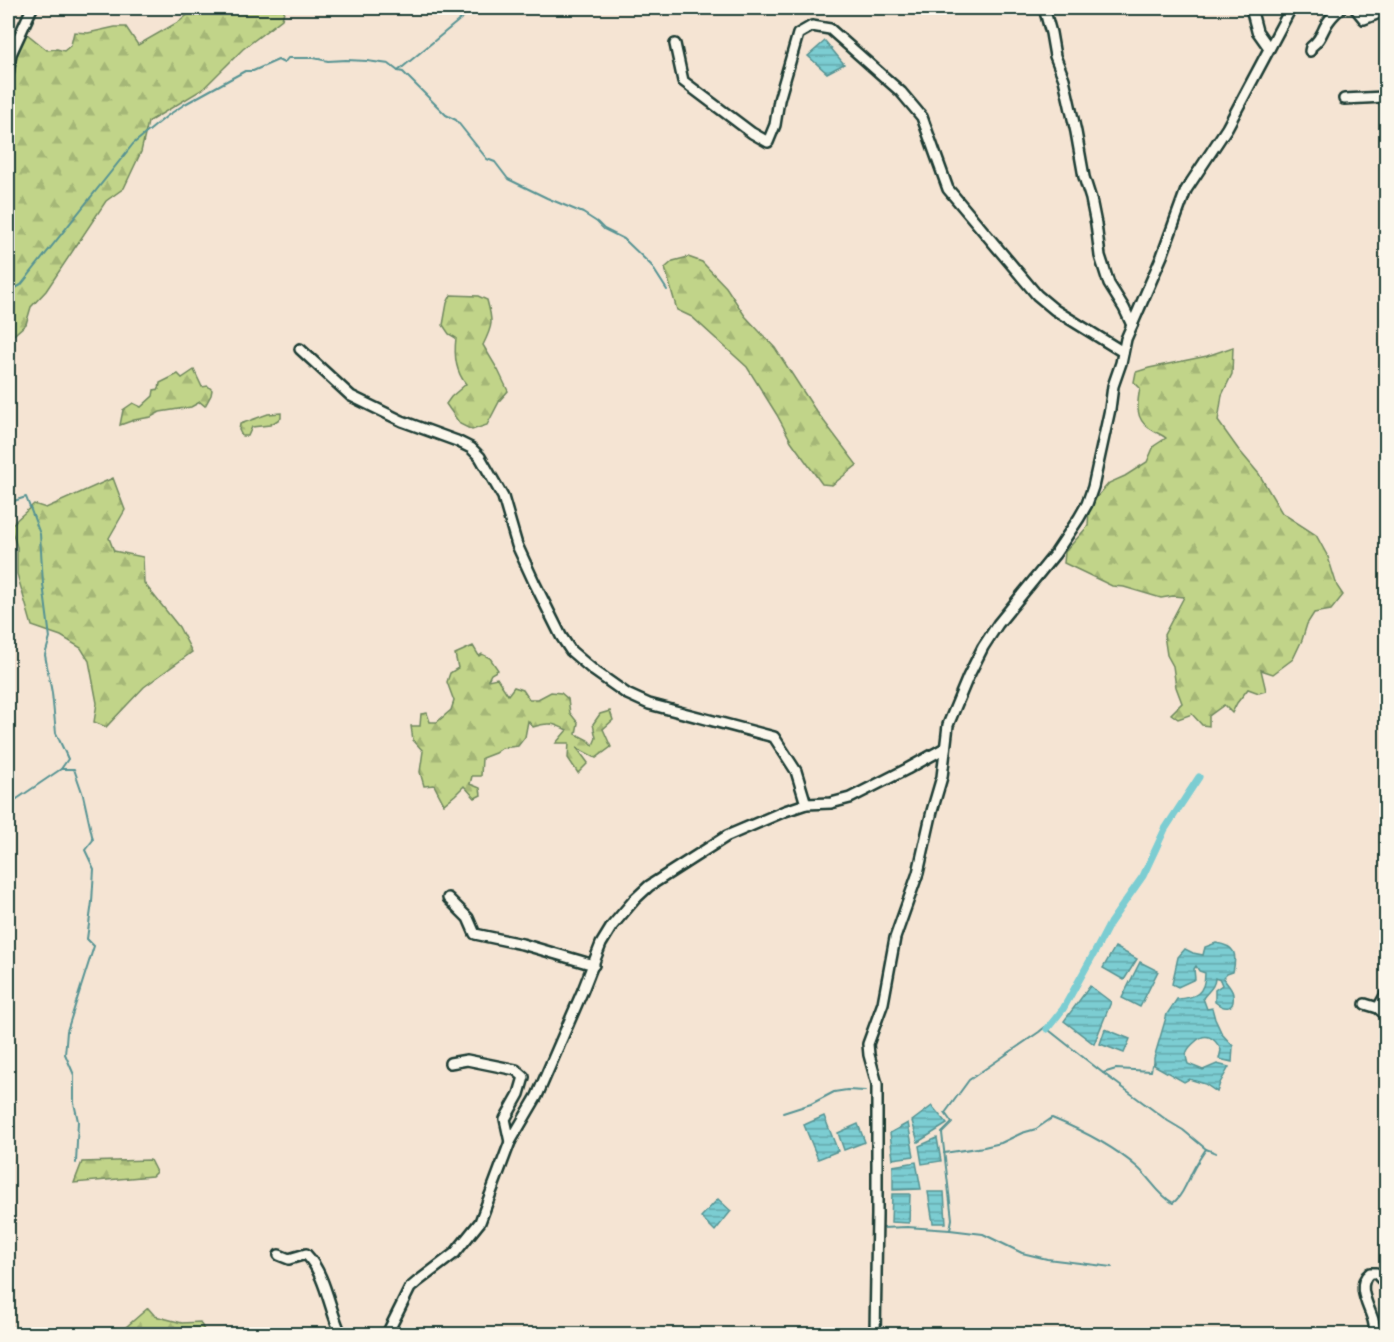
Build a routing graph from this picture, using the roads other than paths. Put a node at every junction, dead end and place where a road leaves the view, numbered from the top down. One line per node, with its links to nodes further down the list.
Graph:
1 (32, 8): 11 (street)
2 (1044, 8): 14 (street)
3 (1251, 8): 9 (street)
4 (1291, 8): 9 (street)
5 (1341, 8): 10 (street)
6 (1355, 8): 7 (street)
7 (1386, 8)
8 (675, 44): 16 (street)
9 (1269, 48): 14 (street)
10 (1310, 51)
11 (8, 75)
12 (1386, 96): 13 (street)
13 (1344, 99)
14 (1132, 325): 16 (street)
15 (300, 350): 18 (street)
16 (1123, 352): 17 (street)
17 (945, 748): 18 (street); 31 (street)
18 (806, 804): 20 (street)
19 (448, 898): 20 (street)
20 (594, 965): 26 (street)
21 (1386, 994): 23 (street)
22 (1365, 1004): 23 (street)
23 (1378, 1008): 24 (street)
24 (1386, 1015)
25 (450, 1063): 26 (street)
26 (510, 1143): 30 (street)
27 (279, 1255): 29 (street)
28 (1386, 1284): 32 (street)
29 (341, 1335)
30 (387, 1335)
31 (875, 1335)
32 (1376, 1335)

